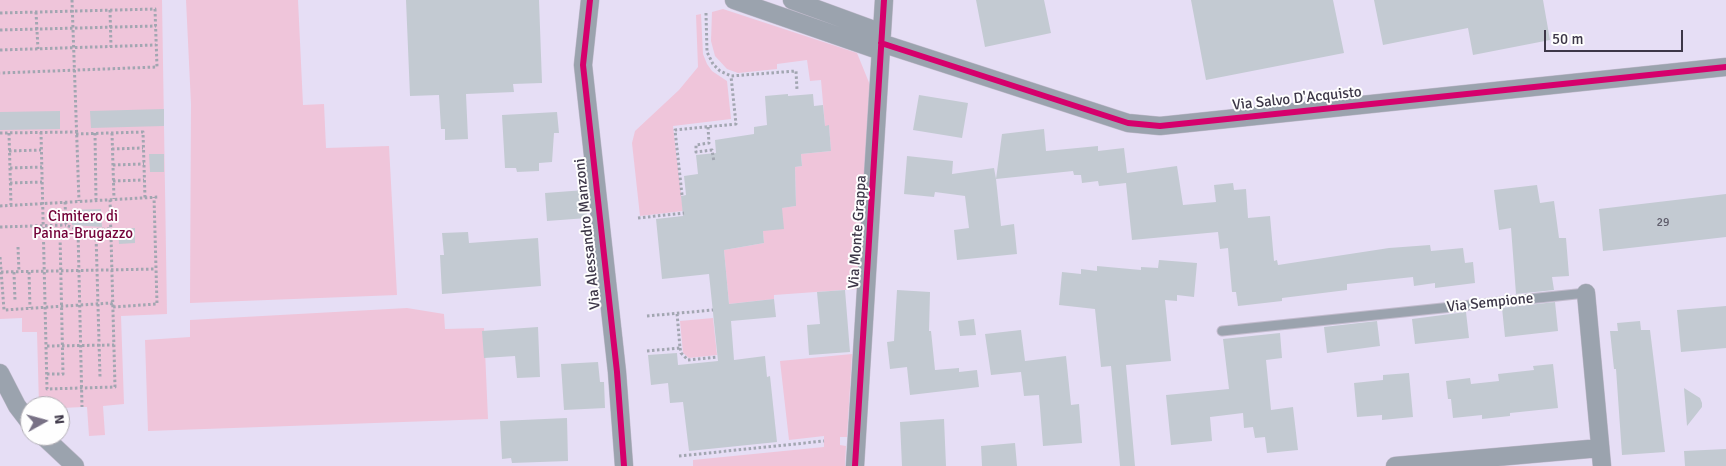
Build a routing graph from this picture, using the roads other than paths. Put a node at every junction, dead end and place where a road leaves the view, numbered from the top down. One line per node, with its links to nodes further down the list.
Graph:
1 (590, 0): 14 (street, Via Alessandro Manzoni)
2 (734, 0): 5 (street, Via Salvo D'Acquisto)
3 (792, 0): 5 (street, Via Salvo D'Acquisto)
4 (884, 0): 5 (street, Via Monte Grappa)
5 (881, 42): 6 (street, Via Salvo D'Acquisto); 15 (street, Via Monte Grappa)
6 (1726, 67)
7 (1586, 293): 8 (lane, Via Sempione); 12 (street, Via Sempione)
8 (1222, 331)
9 (0, 373): 10 (street)
10 (20, 410)
11 (53, 446): 13 (street)
12 (1601, 457): 16 (street)
13 (75, 466)
14 (624, 466)
15 (855, 466)
16 (1395, 466)

